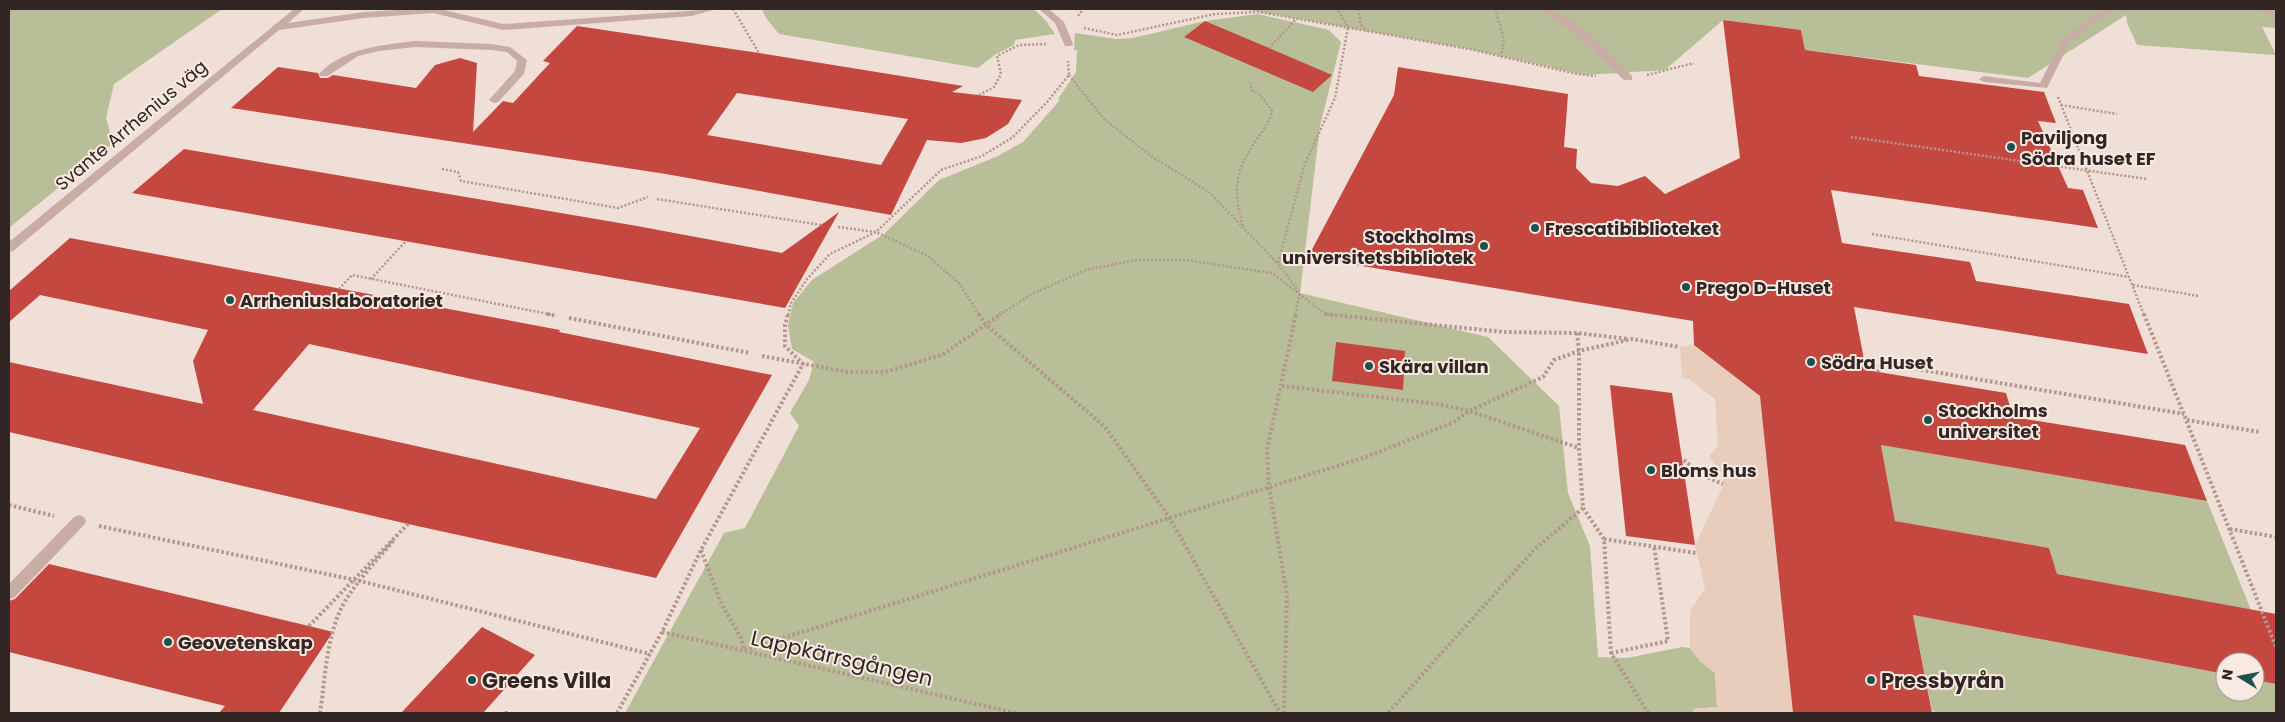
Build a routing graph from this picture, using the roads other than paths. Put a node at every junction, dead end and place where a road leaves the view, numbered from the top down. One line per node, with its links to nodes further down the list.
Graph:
1 (299, 9): 11 (street, Svante Arrhenius väg)
2 (596, 9): 10 (street)
3 (710, 9): 10 (street)
4 (1044, 9): 13 (street)
5 (1541, 9): 8 (street)
6 (2113, 9): 16 (street)
7 (2261, 9): 9 (street)
8 (1556, 11): 15 (street)
9 (2276, 15)
10 (590, 21): 12 (street)
11 (274, 28): 12 (street); 18 (street, Svante Arrhenius väg)
12 (497, 37): 14 (street); 17 (street)
13 (1068, 44)
14 (324, 74)
15 (1628, 78)
16 (1984, 79)
17 (494, 100)
18 (9, 248)
19 (79, 522): 20 (street)
20 (9, 593)

